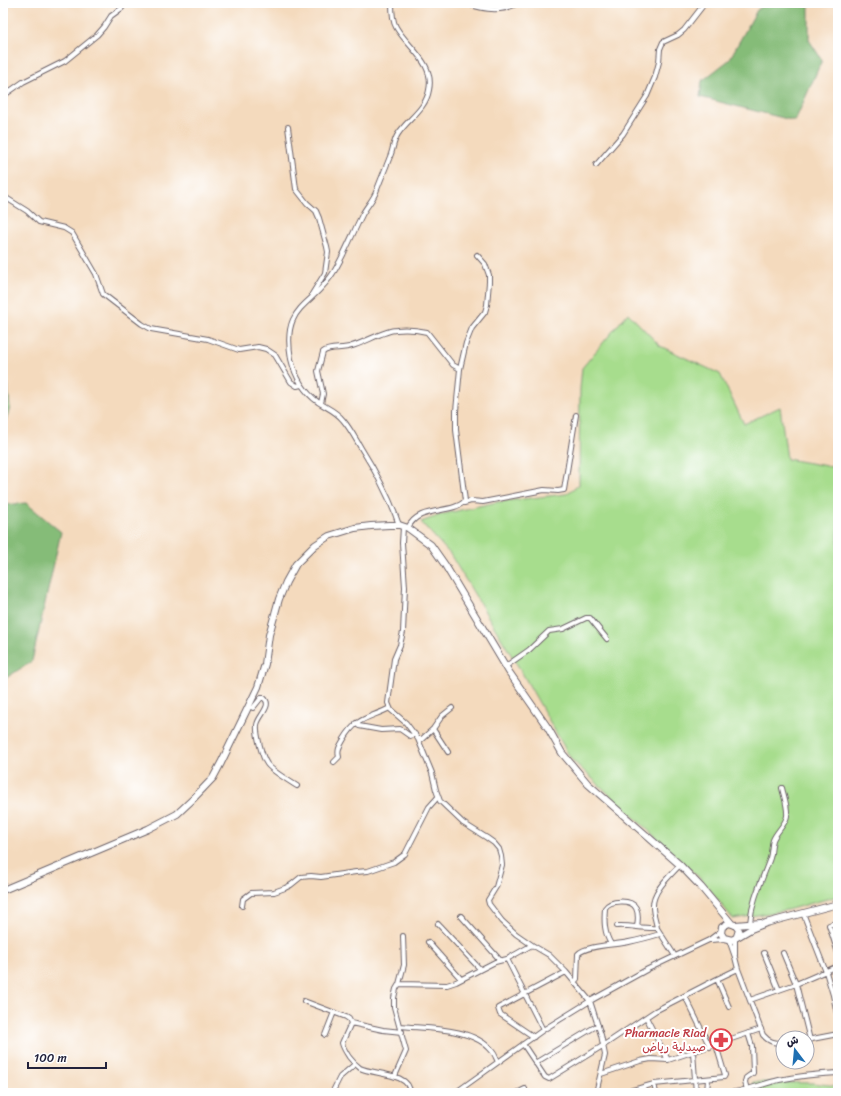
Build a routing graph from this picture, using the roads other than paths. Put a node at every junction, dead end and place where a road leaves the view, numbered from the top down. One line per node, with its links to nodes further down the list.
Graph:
1 (124, 3): 6 (street)
2 (392, 3): 11 (street)
3 (465, 3): 4 (street)
4 (517, 3)
5 (704, 3): 8 (street)
6 (3, 96)
7 (288, 127): 11 (street)
8 (596, 165)
9 (3, 196): 13 (street)
10 (477, 255): 12 (street)
11 (307, 301): 13 (street)
12 (460, 368): 14 (street); 16 (street)
13 (301, 385): 14 (street)
14 (321, 403): 17 (street)
15 (576, 415): 16 (street)
16 (464, 503): 17 (street)
17 (403, 527): 19 (street); 20 (street); 21 (street)
18 (607, 639): 19 (street)
19 (506, 666): 32 (street)
20 (248, 706): 29 (street); 33 (street)
21 (390, 708): 23 (street); 25 (street)
22 (452, 708): 24 (street)
23 (356, 723): 25 (street); 28 (street)
24 (433, 729): 26 (street); 27 (street)
25 (415, 734): 26 (street)
26 (418, 738): 31 (street)
27 (448, 752)
28 (334, 762)
29 (297, 786)
30 (782, 788): 40 (street)
31 (438, 797): 35 (street); 54 (street)
32 (680, 866): 36 (street); 46 (street)
33 (3, 890)
34 (838, 904): 37 (street)
35 (242, 906)
36 (719, 909): 43 (street); 47 (street)
37 (803, 914): 41 (street); 65 (street)
38 (461, 916): 60 (street)
39 (838, 922): 56 (street)
40 (750, 923): 41 (street); 43 (street)
41 (766, 923): 50 (street)
42 (438, 924): 62 (street)
43 (733, 924): 47 (street); 50 (street)
44 (617, 926): 45 (street)
45 (637, 927): 46 (street); 53 (street)
46 (657, 928): 48 (street)
47 (721, 930): 50 (street); 51 (street)
48 (660, 934): 53 (street); 58 (street)
49 (403, 936): 69 (street)
50 (732, 938): 51 (street); 63 (street)
51 (710, 940): 58 (street)
52 (428, 942): 66 (street)
53 (610, 944): 68 (street)
54 (532, 945): 59 (street); 64 (street)
55 (783, 953): 70 (street)
56 (838, 953)
57 (764, 954): 71 (street)
58 (675, 956): 76 (street)
59 (507, 959): 60 (street); 72 (street)
60 (500, 960): 62 (street)
61 (838, 966): 65 (street)
62 (480, 969): 66 (street)
63 (738, 969): 67 (street); 74 (street)
64 (566, 972): 68 (street); 72 (street)
65 (826, 972): 70 (street); 80 (street)
66 (461, 979): 69 (street)
67 (717, 979): 73 (street); 77 (street)
68 (574, 982): 76 (street)
69 (399, 984): 83 (street)
70 (796, 984): 71 (street); 86 (street)
71 (779, 990): 74 (street)
72 (525, 994): 85 (street); 91 (street)
73 (685, 996): 79 (street); 97 (street)
74 (750, 1000): 84 (street)
75 (304, 1001): 78 (street)
76 (590, 1001): 82 (street); 85 (street)
77 (729, 1007)
78 (334, 1012): 81 (street); 90 (street)
79 (646, 1017): 95 (street); 99 (street)
80 (838, 1018)
81 (351, 1023): 87 (street); 102 (street)
82 (598, 1025): 95 (street); 101 (street)
83 (400, 1026): 87 (street); 100 (street)
84 (761, 1029): 88 (street); 93 (street)
85 (543, 1030): 91 (street)
86 (806, 1030)
87 (402, 1032): 105 (street)
88 (748, 1033): 96 (street); 110 (street)
89 (838, 1034): 92 (street)
90 (325, 1035)
91 (534, 1037): 94 (street)
92 (815, 1039)
93 (775, 1043)
94 (523, 1044): 100 (street); 101 (street)
95 (604, 1045): 101 (street); 104 (street)
96 (716, 1045): 97 (street); 106 (street)
97 (710, 1046): 98 (street)
98 (693, 1052): 99 (street); 107 (street)
99 (668, 1060): 104 (street)
100 (498, 1062): 113 (street)
101 (536, 1063)
102 (355, 1064): 105 (street); 111 (street)
103 (838, 1073): 110 (street)
104 (601, 1074): 115 (street)
105 (395, 1076): 112 (street)
106 (708, 1079): 107 (street); 119 (street)
107 (695, 1080): 108 (street); 118 (street)
108 (654, 1084): 116 (street); 117 (street)
109 (525, 1089): 114 (street)
110 (747, 1090): 120 (street)
111 (332, 1093)
112 (410, 1093)
113 (455, 1093)
114 (517, 1093)
115 (596, 1093)
116 (622, 1093)
117 (656, 1093)
118 (696, 1093)
119 (707, 1093)
120 (728, 1093)

